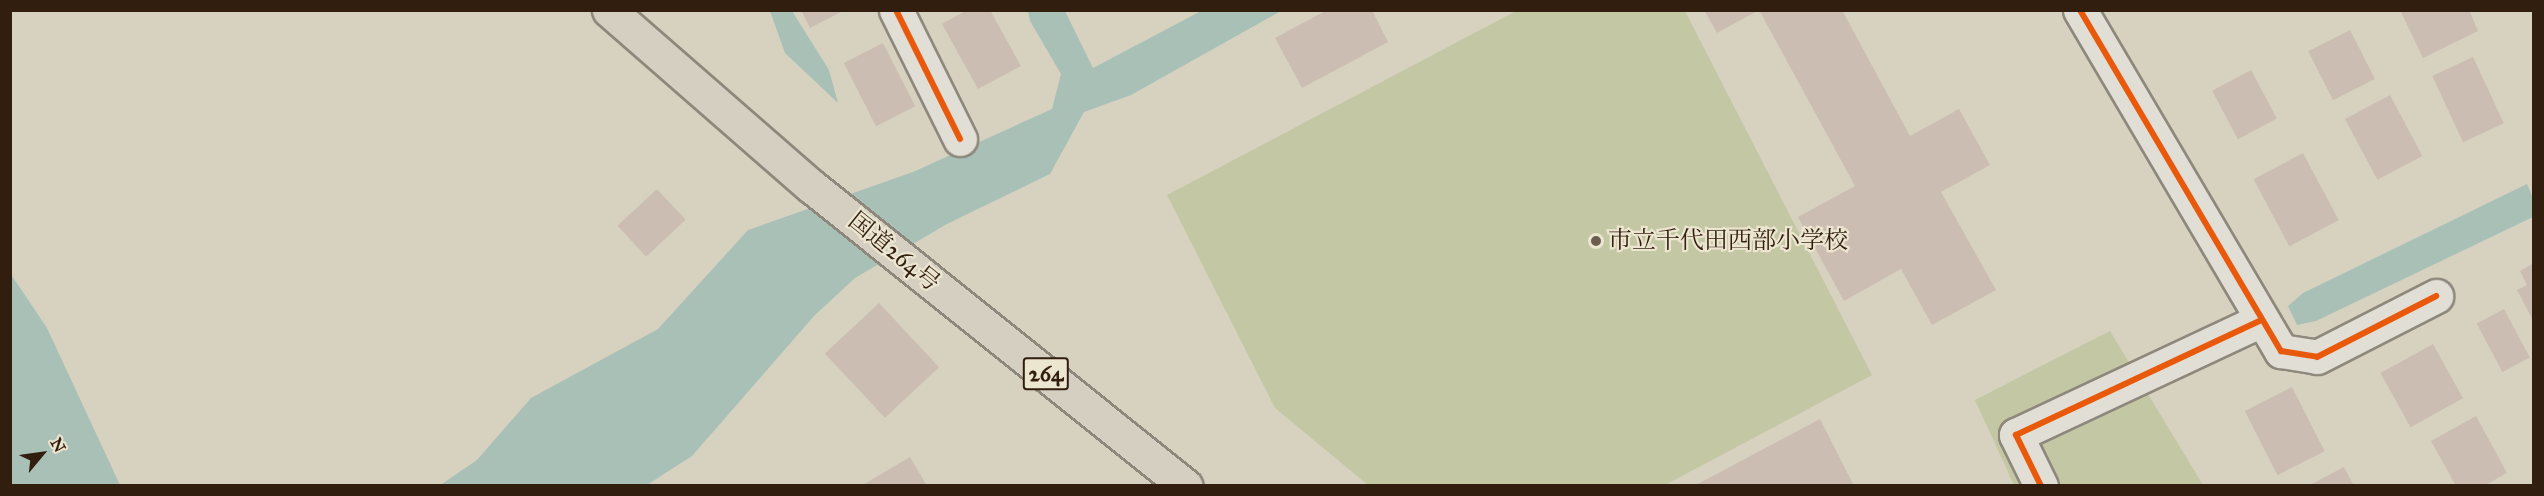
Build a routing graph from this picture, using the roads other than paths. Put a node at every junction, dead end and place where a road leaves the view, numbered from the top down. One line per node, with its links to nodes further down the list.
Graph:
1 (609, 10): 7 (highway, 国道264号 / 264)
2 (896, 10): 4 (street)
3 (2080, 10): 6 (street)
4 (960, 139)
5 (2436, 296): 6 (street)
6 (2260, 320): 8 (street)
7 (1186, 486)
8 (2041, 486)

